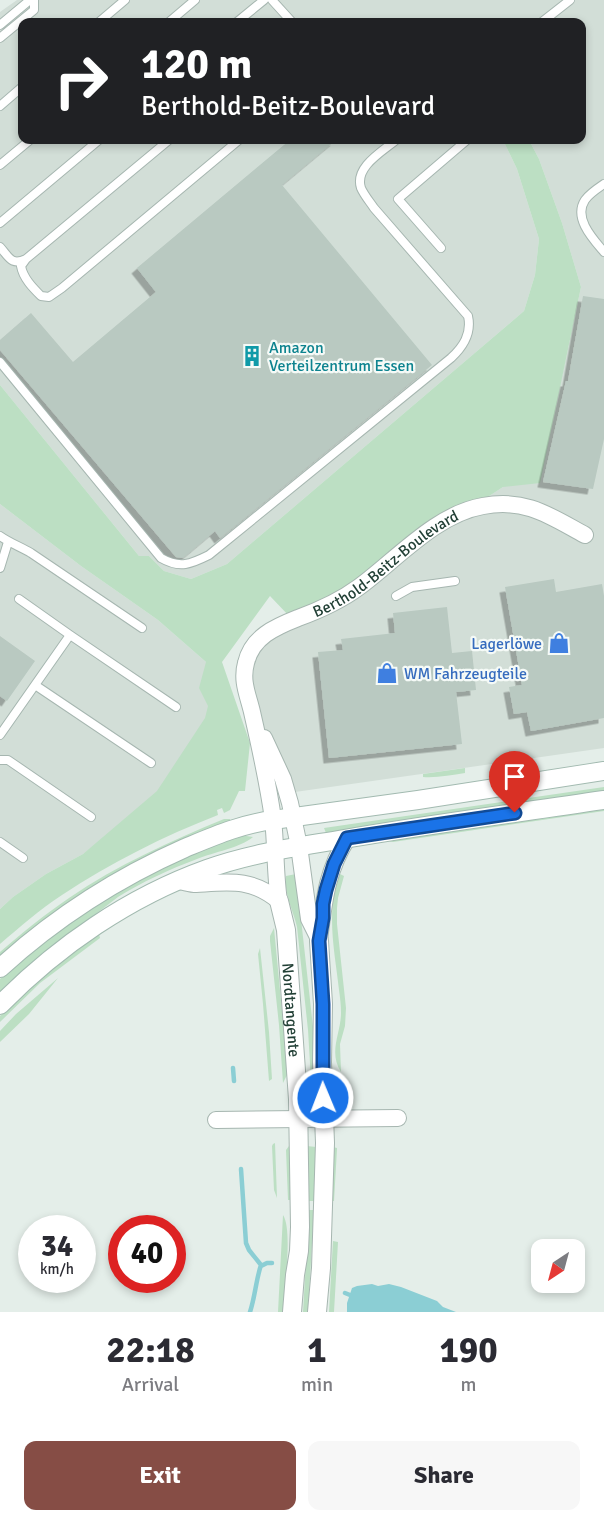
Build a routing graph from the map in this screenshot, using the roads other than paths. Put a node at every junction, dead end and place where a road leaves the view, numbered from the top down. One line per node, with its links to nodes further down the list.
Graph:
1 (32, 0): 7 (lane); 14 (lane)
2 (125, 0): 8 (lane)
3 (195, 0): 9 (lane)
4 (264, 0): 10 (lane)
5 (272, 0): 11 (lane)
6 (570, 0): 12 (lane)
7 (24, 18)
8 (104, 18)
9 (174, 18)
10 (242, 18)
11 (288, 18)
12 (547, 18)
13 (18, 23): 15 (lane)
14 (0, 25)
15 (0, 38)
16 (18, 90): 17 (lane)
17 (0, 106)
18 (25, 144): 24 (lane)
19 (94, 144): 26 (lane)
20 (164, 144): 30 (lane)
21 (234, 144): 30 (lane)
22 (391, 144): 31 (lane)
23 (462, 144): 28 (lane)
24 (0, 165)
25 (604, 184): 29 (lane)
26 (0, 223)
27 (0, 247): 30 (lane)
28 (441, 248)
29 (604, 252)
30 (26, 259)
31 (0, 362)
32 (585, 535): 43 (street, Berthold-Beitz-Boulevard)
33 (0, 536): 34 (lane)
34 (8, 542): 35 (lane); 39 (lane)
35 (0, 568)
36 (455, 581): 37 (lane)
37 (396, 596)
38 (19, 599): 40 (lane)
39 (142, 628)
40 (70, 635): 41 (lane); 42 (lane)
41 (35, 685): 44 (lane); 46 (lane)
42 (176, 707)
43 (252, 710): 50 (street, Berthold-Beitz-Boulevard); 51 (street, Berthold-Beitz-Boulevard)
44 (1, 732)
45 (0, 760): 49 (lane)
46 (151, 764)
47 (604, 771): 50 (main road)
48 (604, 800): 52 (main road)
49 (91, 817)
50 (293, 817): 51 (main road); 54 (street, Berthold-Beitz-Boulevard)
51 (273, 820): 55 (street, Berthold-Beitz-Boulevard); 60 (main road)
52 (347, 838): 54 (main road); 59 (street, Nordtangente)
53 (0, 842): 56 (lane)
54 (299, 846): 55 (main road); 59 (street, Nordtangente)
55 (276, 850): 57 (main road); 58 (street, Nordtangente)
56 (23, 858)
57 (171, 884): 58 (street); 61 (main road)
58 (279, 901): 65 (main road, Nordtangente)
59 (319, 941): 63 (main road, Nordtangente)
60 (0, 968)
61 (0, 1005)
62 (398, 1118): 63 (street)
63 (325, 1119): 65 (street); 67 (main road, Nordtangente)
64 (216, 1120): 65 (street)
65 (299, 1120): 66 (main road, Nordtangente)
66 (292, 1312)
67 (317, 1312)

